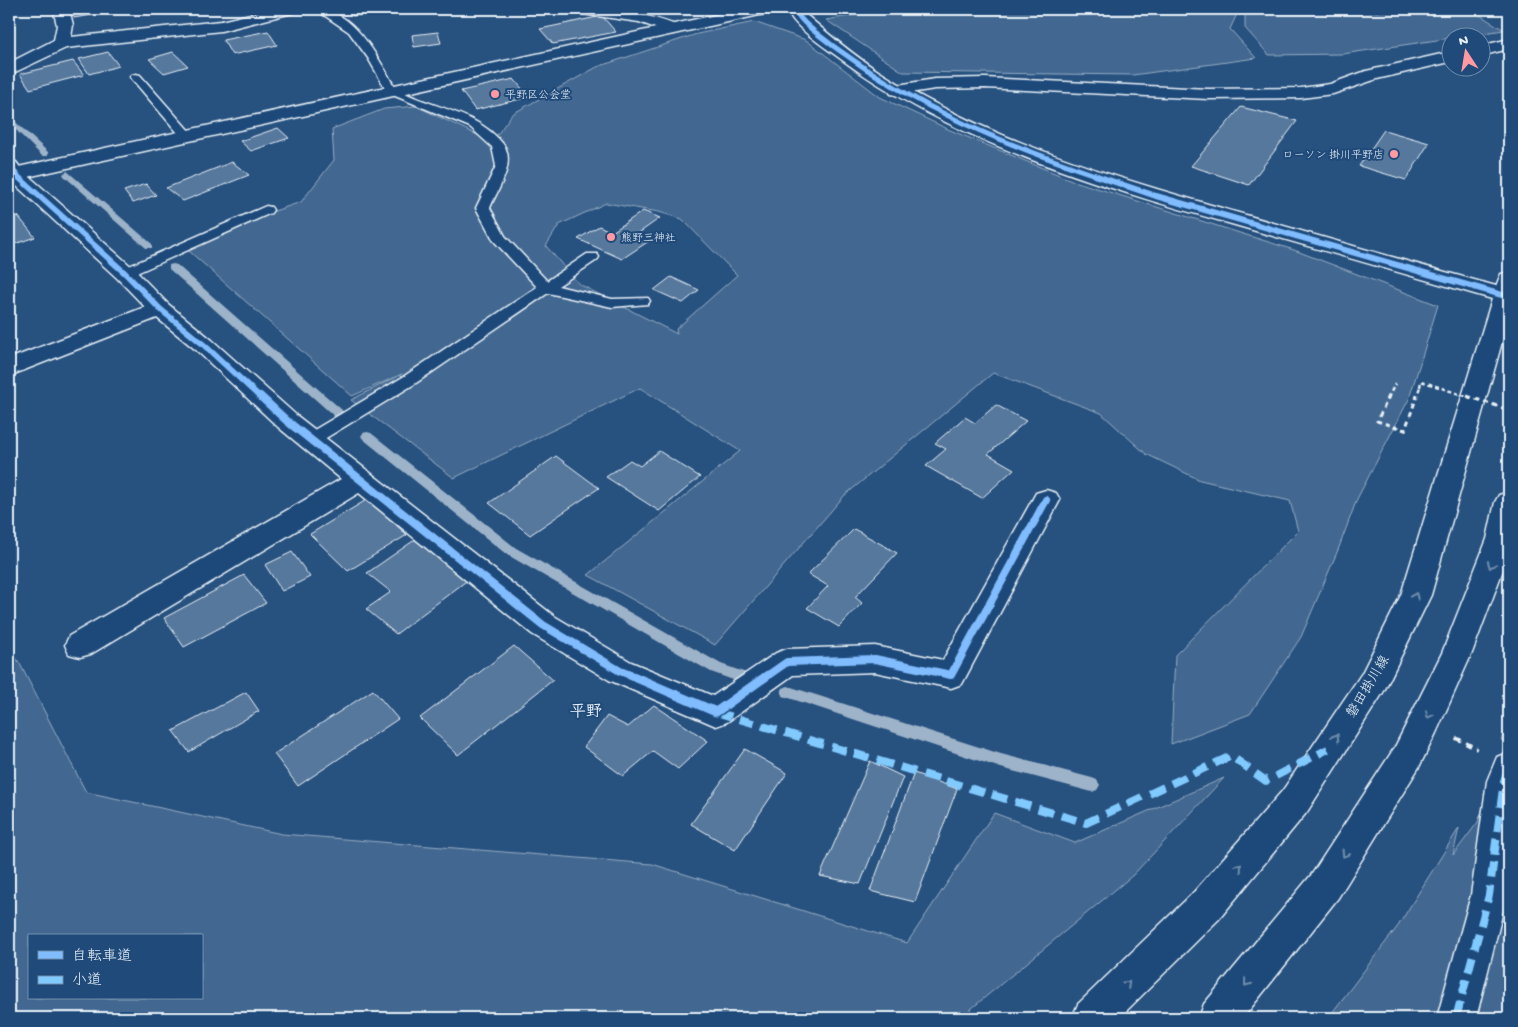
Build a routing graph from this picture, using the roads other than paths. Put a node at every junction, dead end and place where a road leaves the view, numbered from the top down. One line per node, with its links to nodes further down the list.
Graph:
1 (61, 9): 9 (street)
2 (290, 9): 9 (street)
3 (320, 9): 16 (lane)
4 (583, 9): 7 (street)
5 (764, 9): 8 (street)
6 (795, 9): 15 (street)
7 (636, 14): 8 (street)
8 (672, 29): 16 (street)
9 (62, 43): 13 (street)
10 (1509, 44): 11 (street)
11 (1490, 48)
12 (1440, 59): 15 (street)
13 (9, 70)
14 (136, 77): 17 (lane)
15 (897, 90): 23 (street)
16 (392, 91): 17 (street); 22 (lane)
17 (187, 136): 18 (street)
18 (11, 172): 21 (street)
19 (266, 210): 21 (lane)
20 (592, 257): 22 (lane)
21 (125, 273): 25 (street)
22 (546, 288): 24 (lane); 27 (lane)
23 (1507, 290): 33 (street, 磐田掛川線, one-way to 23)
24 (643, 301)
25 (160, 309): 26 (street); 27 (street)
26 (9, 368)
27 (310, 440): 28 (street)
28 (360, 480): 29 (street); 31 (street)
29 (1046, 500)
30 (1509, 502): 34 (street, one-way to 34)
31 (80, 645)
32 (1497, 760): 35 (street)
33 (1092, 1018)
34 (1218, 1018)
35 (1456, 1018)

